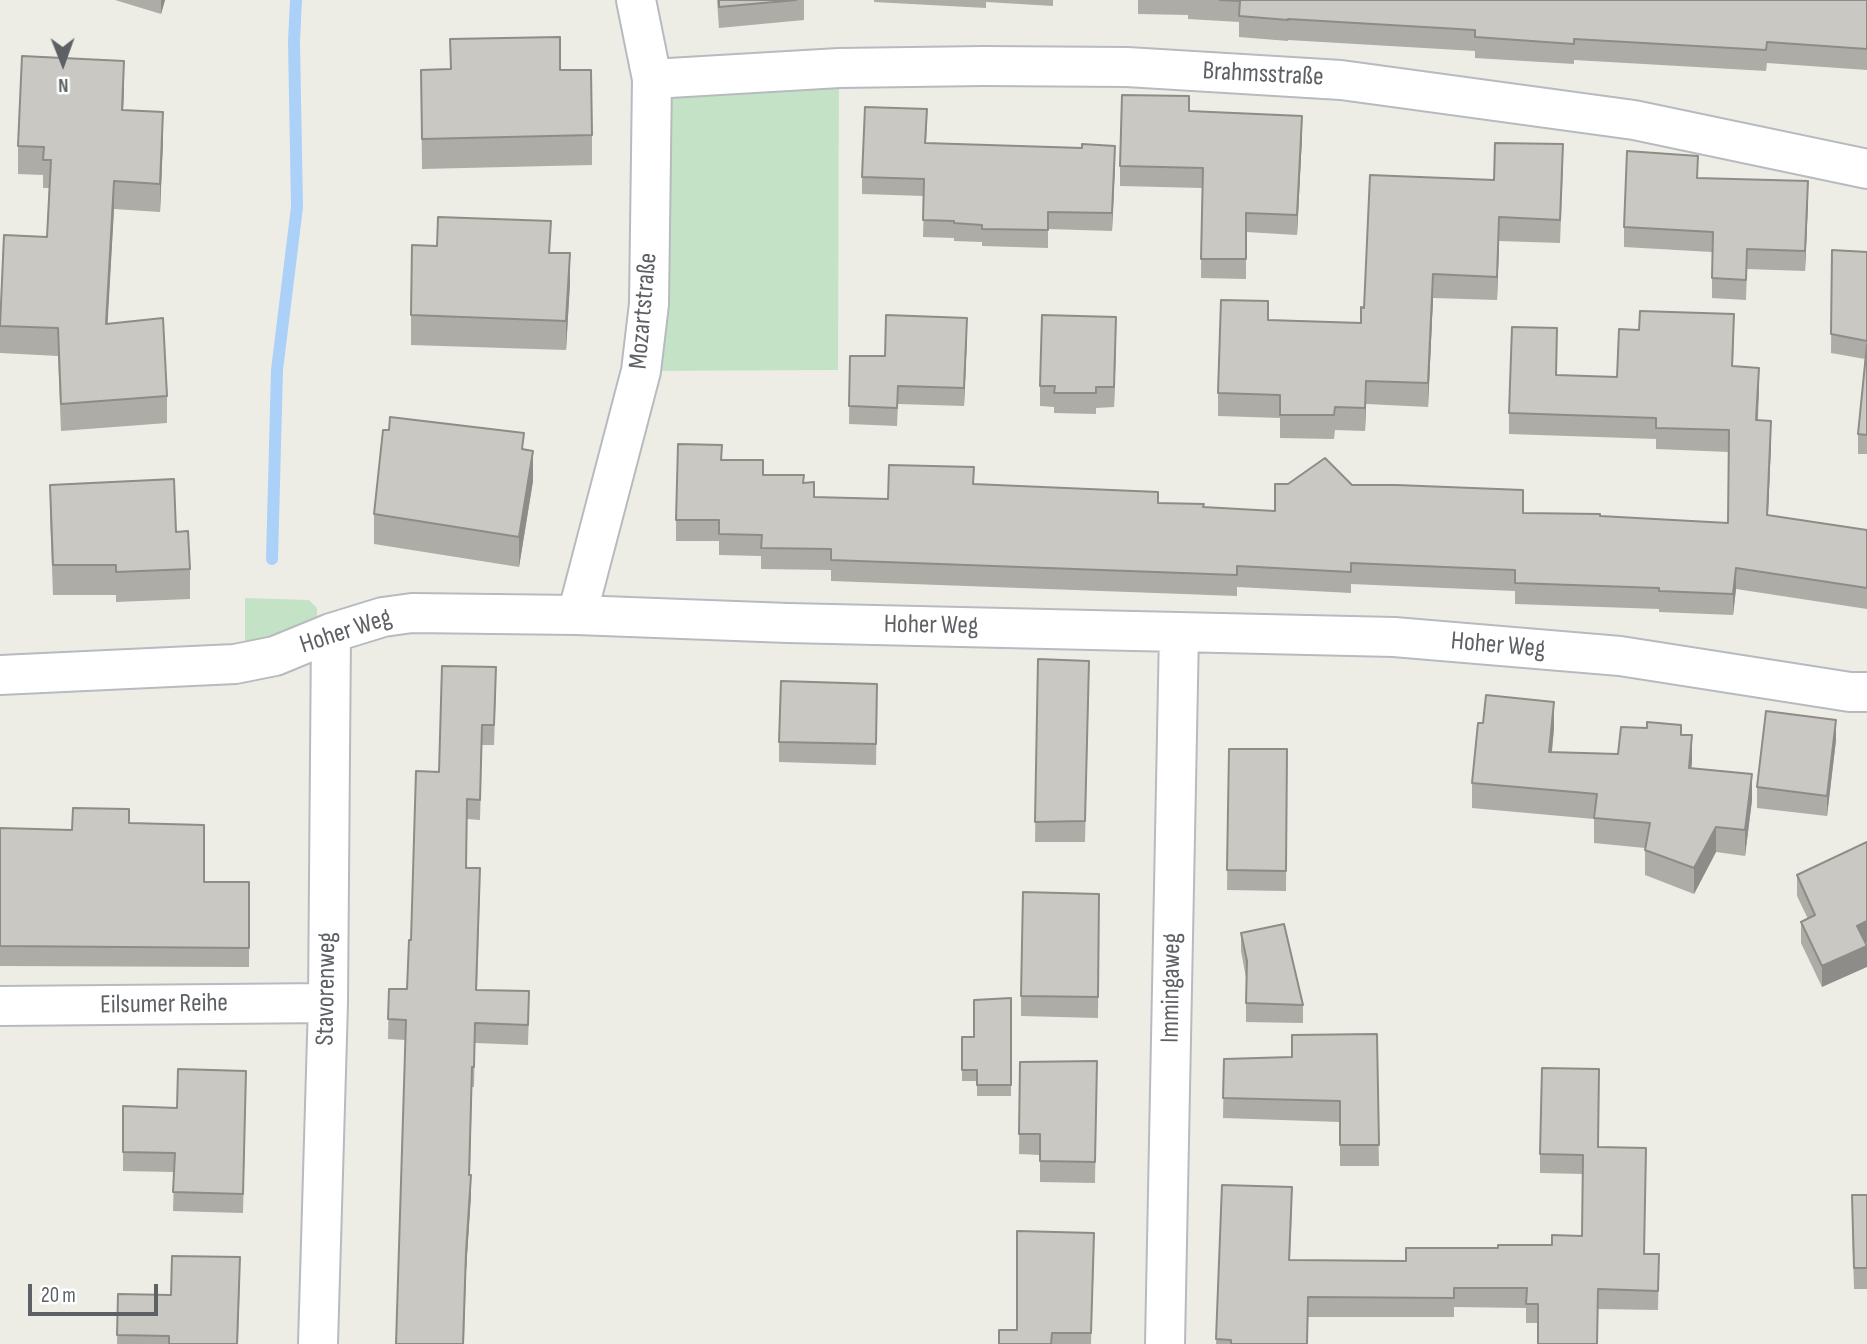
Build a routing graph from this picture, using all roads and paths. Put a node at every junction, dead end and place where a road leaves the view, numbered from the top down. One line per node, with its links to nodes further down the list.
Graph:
1 (636, 0): 2 (street, Mozartstraße)
2 (652, 79): 3 (street, Brahmsstraße); 4 (street, Mozartstraße)
3 (1867, 169)
4 (577, 615): 5 (street, Hoher Weg); 6 (street, Hoher Weg)
5 (1179, 632): 8 (street, Hoher Weg); 12 (street, Immingaweg)
6 (331, 633): 7 (street, Hoher Weg); 9 (street, Stavorenweg)
7 (0, 676)
8 (1867, 692)
9 (328, 1003): 10 (street, Eilsumer Reihe); 11 (street, Stavorenweg)
10 (0, 1006)
11 (318, 1344)
12 (1165, 1344)

